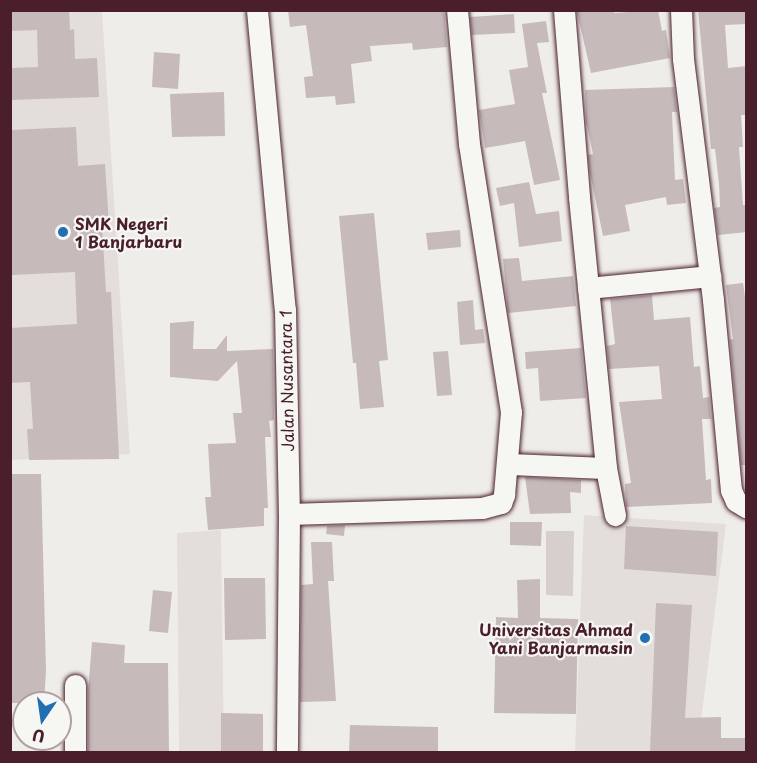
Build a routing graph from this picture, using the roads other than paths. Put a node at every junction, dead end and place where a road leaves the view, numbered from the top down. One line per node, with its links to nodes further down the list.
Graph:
1 (257, 10): 10 (street, Jalan Nusantara 1)
2 (457, 10): 7 (street)
3 (564, 10): 6 (street)
4 (681, 10): 5 (street)
5 (710, 276): 6 (street); 9 (street)
6 (588, 288): 8 (street)
7 (508, 464): 8 (street); 10 (street)
8 (606, 468): 11 (street)
9 (747, 507)
10 (289, 514): 14 (street, Jalan Nusantara 1)
11 (615, 515)
12 (75, 685): 13 (street)
13 (75, 753)
14 (287, 753)

